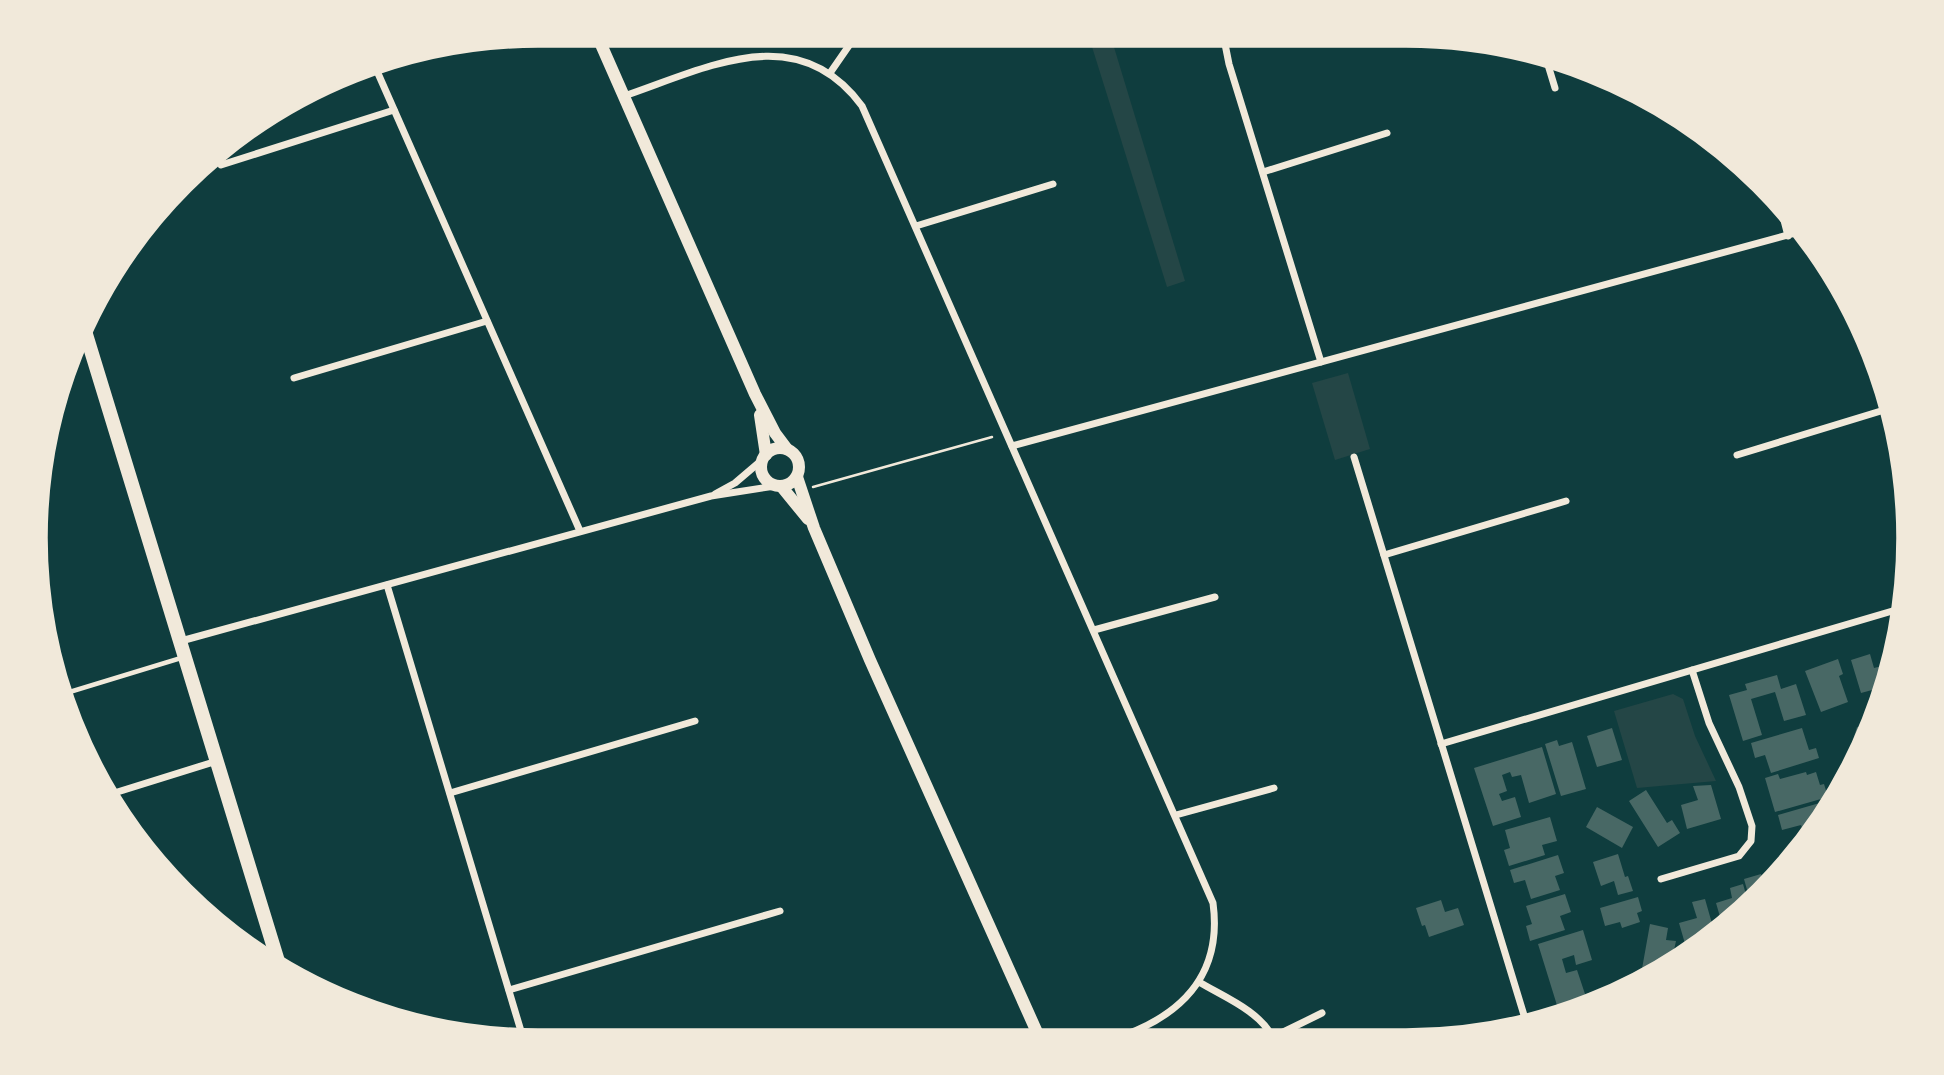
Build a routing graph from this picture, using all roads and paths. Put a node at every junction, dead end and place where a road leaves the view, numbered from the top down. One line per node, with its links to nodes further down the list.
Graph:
1 (602, 46): 8 (street)
2 (849, 46): 6 (street)
3 (1225, 46): 12 (street)
4 (1549, 67): 7 (street)
5 (378, 73): 9 (street)
6 (830, 73): 8 (street); 15 (street)
7 (1555, 88)
8 (624, 96): 22 (street)
9 (394, 110): 11 (street); 18 (street)
10 (1387, 134): 12 (street)
11 (221, 165)
12 (1263, 172): 20 (street)
13 (1053, 184): 15 (street)
14 (1785, 223): 17 (street)
15 (916, 226): 25 (street)
16 (1794, 234): 17 (street)
17 (1788, 236): 20 (street)
18 (487, 321): 21 (street); 36 (street)
19 (87, 339): 42 (main road)
20 (1321, 362): 25 (street)
21 (294, 378)
22 (755, 394): 26 (street); 28 (street)
23 (1882, 411): 27 (street)
24 (992, 437): 32 (path)
25 (1012, 446): 41 (street)
26 (786, 449): 28 (street); 30 (street)
27 (1737, 455)
28 (764, 457): 31 (street); 33 (street)
29 (1354, 457): 37 (street)
30 (797, 477): 31 (street); 32 (street)
31 (778, 486): 33 (street); 35 (street)
32 (801, 490): 35 (street)
33 (711, 496): 36 (street)
34 (1566, 501): 37 (street)
35 (814, 528): 61 (street)
36 (580, 531): 38 (street)
37 (1384, 555): 47 (street)
38 (387, 585): 42 (street); 51 (street)
39 (1215, 597): 41 (street)
40 (1893, 611): 44 (street)
41 (1094, 630): 52 (street)
42 (181, 641): 43 (main road)
43 (186, 657): 45 (lane); 48 (main road)
44 (1692, 670): 47 (street); 53 (street)
45 (71, 692)
46 (695, 721): 51 (street)
47 (1441, 744): 59 (street)
48 (218, 760): 50 (street); 55 (main road)
49 (1274, 788): 52 (street)
50 (116, 792)
51 (450, 793): 57 (street)
52 (1176, 815): 56 (street)
53 (1661, 879)
54 (780, 911): 57 (street)
55 (276, 955)
56 (1199, 982): 62 (street); 63 (street)
57 (509, 990): 60 (street)
58 (1322, 1013): 64 (street)
59 (1524, 1015)
60 (520, 1029)
61 (1036, 1030)
62 (1133, 1030)
63 (1268, 1030)
64 (1287, 1030)

